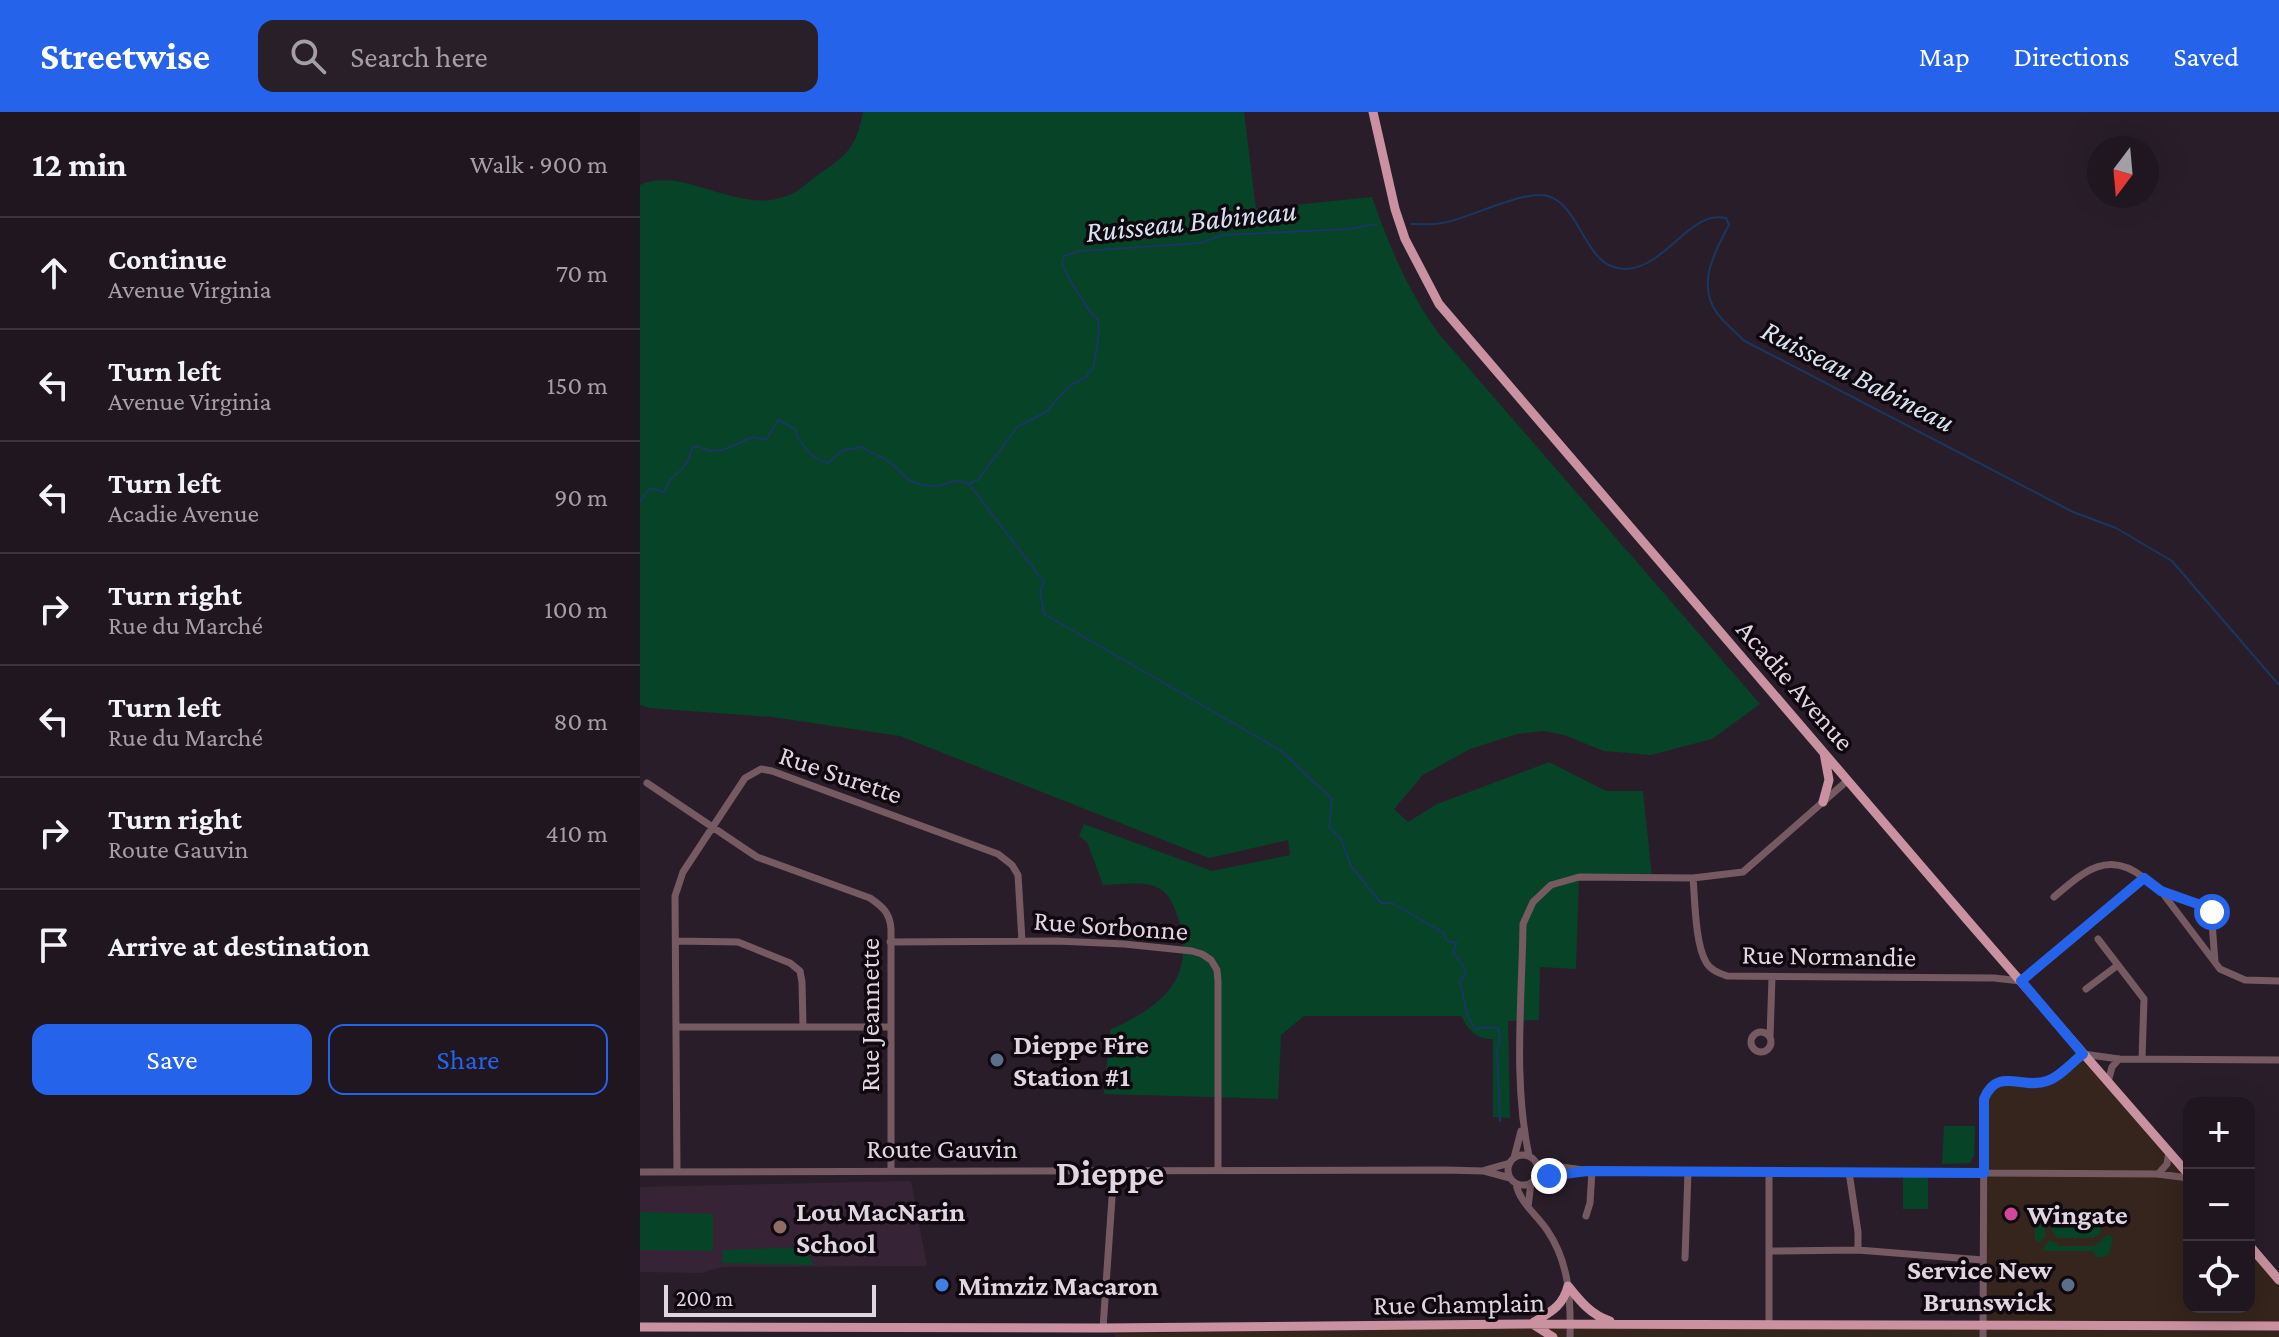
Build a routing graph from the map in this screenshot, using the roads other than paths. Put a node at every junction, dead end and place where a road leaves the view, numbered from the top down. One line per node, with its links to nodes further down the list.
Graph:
1 (1373, 112): 2 (main road, Acadie Avenue)
2 (1823, 750): 3 (main road, Acadie Avenue); 5 (main road)
3 (1848, 780): 5 (street); 15 (main road, Acadie Avenue)
4 (647, 783): 6 (street)
5 (1823, 802): 7 (street)
6 (712, 827): 12 (street, Rue Surette); 13 (street, Rue Surette); 14 (street, Rue Jeannette)
7 (1693, 878): 18 (street, Rue Normandie); 32 (street)
8 (2144, 878): 9 (street); 10 (street); 20 (street)
9 (2161, 891): 16 (street); 16 (street)
10 (2054, 897)
11 (2098, 939): 17 (street)
12 (676, 941): 23 (street, Rue Surette); 24 (street)
13 (1022, 941): 14 (street, Rue Sorbonne); 39 (street, Rue Sorbonne)
14 (890, 942): 25 (street, Rue Jeannette)
15 (2005, 962): 19 (street); 20 (main road, Acadie Avenue)
16 (2215, 964): 21 (street)
17 (2118, 965): 22 (street); 29 (street)
18 (1772, 977): 19 (street, Rue Normandie); 26 (street)
19 (1994, 978): 20 (street, Rue Normandie)
20 (2021, 981): 27 (main road, Acadie Avenue)
21 (2279, 981)
22 (2086, 989)
23 (678, 1027): 24 (street); 44 (street, Rue Surette)
24 (803, 1027): 25 (street)
25 (890, 1027): 40 (street, Rue Jeannette)
26 (1770, 1037)
27 (2083, 1054): 28 (street); 31 (main road, Acadie Avenue); 48 (street)
28 (2119, 1059): 29 (street); 31 (street)
29 (2142, 1059): 30 (street)
30 (2279, 1060)
31 (2108, 1082): 33 (main road, Acadie Avenue)
32 (1522, 1125): 34 (street); 35 (street)
33 (2169, 1151): 38 (main road, Acadie Avenue); 49 (street)
34 (1529, 1156): 35 (street); 36 (street)
35 (1512, 1160): 41 (street, Route Gauvin); 51 (street)
36 (1537, 1164): 42 (street); 52 (street)
37 (1114, 1169): 39 (street, Route Gauvin); 40 (street, Route Gauvin); 71 (street)
38 (2183, 1169)
39 (1218, 1170): 41 (street, Route Gauvin)
40 (891, 1171): 44 (street, Route Gauvin)
41 (1484, 1171): 51 (street, Route Gauvin)
42 (1589, 1171): 45 (street); 52 (street); 54 (street)
43 (640, 1172): 44 (street, Route Gauvin)
44 (677, 1172)
45 (1688, 1172): 46 (street); 58 (street)
46 (1769, 1172): 47 (street); 56 (street)
47 (1849, 1172): 48 (street); 55 (street)
48 (1984, 1173): 49 (street); 59 (street)
49 (2157, 1174): 50 (street)
50 (2183, 1176)
51 (1513, 1181): 52 (street); 53 (street)
52 (1533, 1181): 53 (street)
53 (1528, 1207): 61 (street)
54 (1586, 1216)
55 (1858, 1250): 56 (street); 59 (street)
56 (1769, 1251): 66 (street)
57 (2255, 1252): 60 (main road)
58 (1685, 1258)
59 (1983, 1260): 67 (street)
60 (2279, 1280)
61 (1568, 1286): 63 (main road); 64 (street); 65 (main road)
62 (2279, 1320): 68 (main road)
63 (1531, 1324): 64 (main road, Rue Champlain); 71 (main road, Rue Champlain); 72 (main road)
64 (1570, 1324): 65 (main road, Rue Champlain); 73 (street)
65 (1620, 1324): 66 (main road, Rue Champlain)
66 (1769, 1324): 67 (main road, Rue Champlain)
67 (1983, 1325): 68 (main road, Rue Champlain); 74 (street)
68 (2249, 1325): 69 (main road, Rue Champlain)
69 (2279, 1326)
70 (640, 1327): 71 (main road, Rue Champlain)
71 (1103, 1328)
72 (1553, 1337)
73 (1570, 1337)
74 (1983, 1337)

